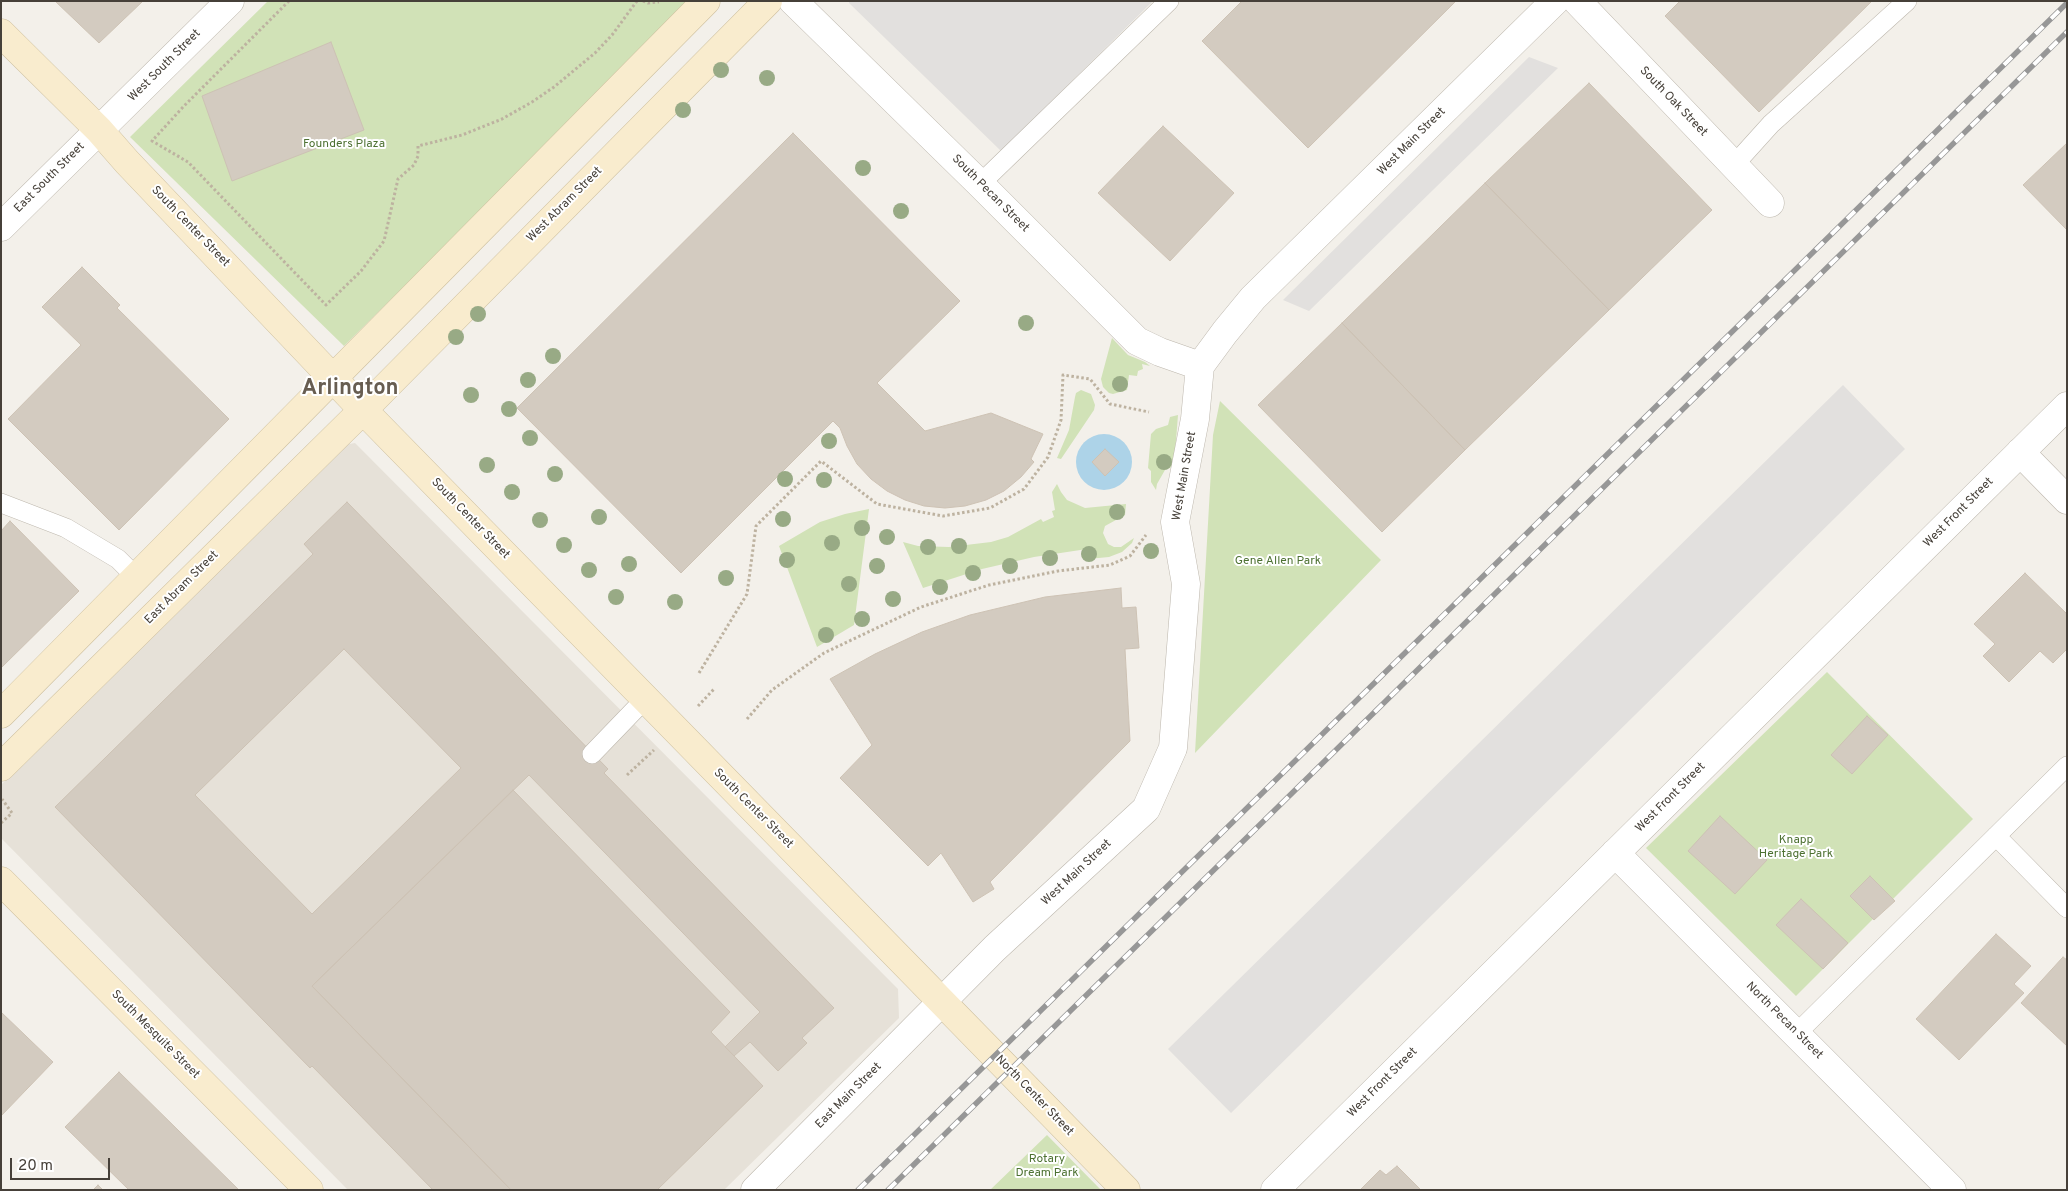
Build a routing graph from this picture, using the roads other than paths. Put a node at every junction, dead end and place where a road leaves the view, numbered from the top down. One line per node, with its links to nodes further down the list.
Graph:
1 (230, 1): 10 (street, West South Street)
2 (706, 1): 16 (main road)
3 (768, 1): 18 (main road, West Abram Street)
4 (793, 1): 12 (street, South Pecan Street)
5 (1169, 1): 12 (lane)
6 (1555, 1): 15 (street, West Main Street)
7 (1577, 1): 11 (street, South Oak Street)
8 (1907, 1): 11 (lane)
9 (1, 33): 10 (main road, South Center Street)
10 (100, 130): 14 (street, East South Street); 16 (main road, South Center Street)
11 (1734, 165): 13 (street, South Oak Street)
12 (980, 184): 15 (street, South Pecan Street)
13 (1770, 203)
14 (1, 227)
15 (1200, 366): 32 (street, West Main Street)
16 (334, 379): 18 (main road, South Center Street); 22 (main road)
17 (2067, 406): 19 (street, West Front Street)
18 (363, 410): 23 (main road, South Center Street); 27 (main road, East Abram Street)
19 (2020, 452): 20 (street); 29 (street, West Front Street)
20 (2067, 500)
21 (1, 502): 22 (lane)
22 (136, 577): 24 (main road)
23 (645, 699): 25 (lane); 32 (main road, South Center Street)
24 (1, 714)
25 (592, 754)
26 (2067, 766): 28 (lane)
27 (1, 767)
28 (1996, 836): 31 (lane); 33 (lane)
29 (1615, 853): 33 (street, North Pecan Street); 37 (street, West Front Street)
30 (1, 881): 34 (main road, South Mesquite Street)
31 (2067, 908)
32 (943, 1002): 35 (street, East Main Street); 36 (main road, North Center Street)
33 (1797, 1033): 38 (street, North Pecan Street)
34 (309, 1190)
35 (755, 1190)
36 (1126, 1190)
37 (1275, 1190)
38 (1952, 1190)

